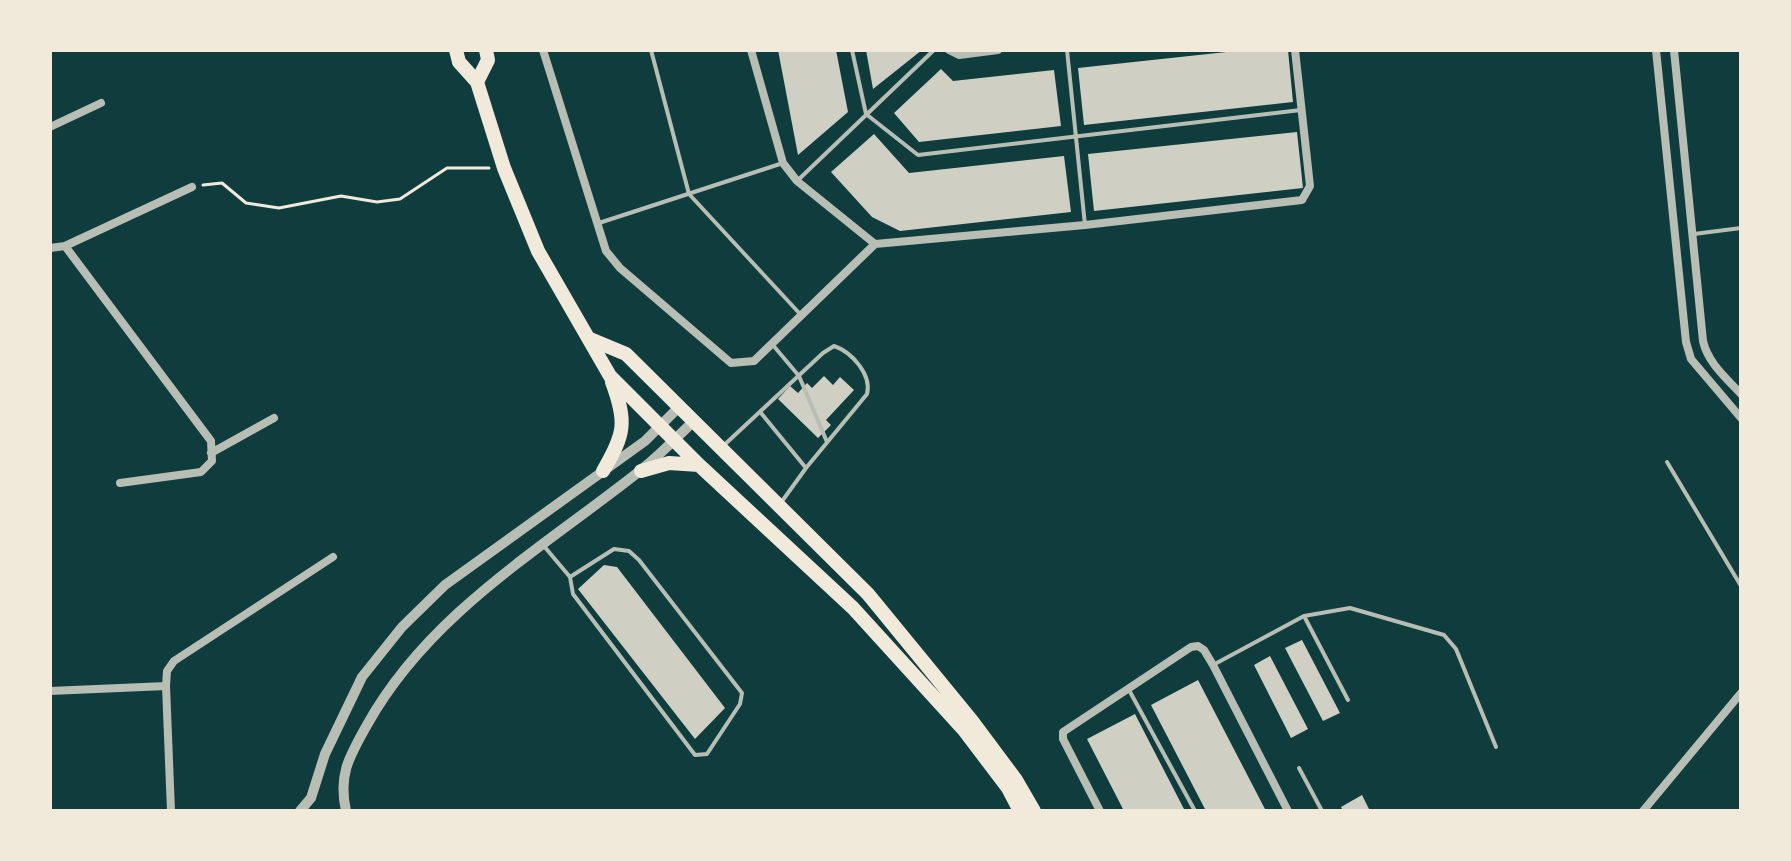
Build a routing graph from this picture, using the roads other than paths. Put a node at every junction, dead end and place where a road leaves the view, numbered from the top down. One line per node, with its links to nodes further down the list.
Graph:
1 (456, 50): 14 (main road)
2 (486, 50): 14 (main road)
3 (543, 50): 24 (street)
4 (651, 50): 23 (lane)
5 (751, 50): 20 (street)
6 (852, 50): 17 (lane)
7 (934, 50): 17 (lane)
8 (949, 50): 9 (street)
9 (998, 50)
10 (1067, 50): 19 (lane)
11 (1295, 50): 16 (street)
12 (1656, 50): 40 (street)
13 (1674, 50): 27 (street)
14 (477, 82): 32 (main road)
15 (101, 103): 18 (street)
16 (1301, 110): 19 (lane); 25 (street)
17 (866, 114): 19 (lane); 21 (lane)
18 (50, 127)
19 (1076, 137): 25 (lane)
20 (783, 163): 21 (street); 23 (lane)
21 (797, 181): 28 (street)
22 (192, 187): 29 (street)
23 (689, 194): 24 (lane); 31 (lane)
24 (597, 224): 33 (street)
25 (1085, 225): 28 (street)
26 (1741, 228): 27 (lane)
27 (1692, 234): 36 (street)
28 (875, 244): 31 (street)
29 (65, 246): 30 (street); 46 (street)
30 (50, 248)
31 (801, 315): 33 (street)
32 (590, 339): 34 (main road); 37 (main road)
33 (772, 344): 35 (lane)
34 (610, 376): 42 (main road); 50 (main road)
35 (799, 376): 38 (lane); 44 (lane); 44 (lane)
36 (1741, 394)
37 (680, 406): 41 (main road); 42 (street)
38 (761, 413): 45 (lane); 49 (lane)
39 (274, 418): 46 (street)
40 (1741, 418)
41 (695, 420): 43 (street); 45 (main road)
42 (659, 427): 43 (main road); 50 (street)
43 (674, 441): 48 (main road); 51 (street)
44 (827, 442): 49 (lane)
45 (722, 447): 53 (main road)
46 (211, 453): 52 (street)
47 (1667, 462): 57 (lane)
48 (699, 465): 51 (main road); 70 (main road)
49 (806, 468): 53 (lane)
50 (603, 471): 68 (street)
51 (641, 471): 54 (street)
52 (120, 483)
53 (779, 506): 71 (main road)
54 (543, 545): 56 (lane); 69 (street)
55 (333, 557): 60 (street)
56 (570, 577): 56 (lane)
57 (1741, 586)
58 (1304, 616): 59 (lane); 64 (lane); 65 (lane)
59 (1213, 665): 61 (street); 74 (street)
60 (166, 686): 62 (street); 67 (street)
61 (1128, 688): 72 (street); 73 (lane)
62 (50, 691)
63 (1741, 693): 76 (street)
64 (1348, 700)
65 (1496, 747)
66 (1299, 768): 75 (lane)
67 (171, 811)
68 (300, 811)
69 (346, 811)
70 (1020, 811)
71 (1034, 811)
72 (1100, 811)
73 (1195, 811)
74 (1288, 811)
75 (1322, 811)
76 (1643, 811)

